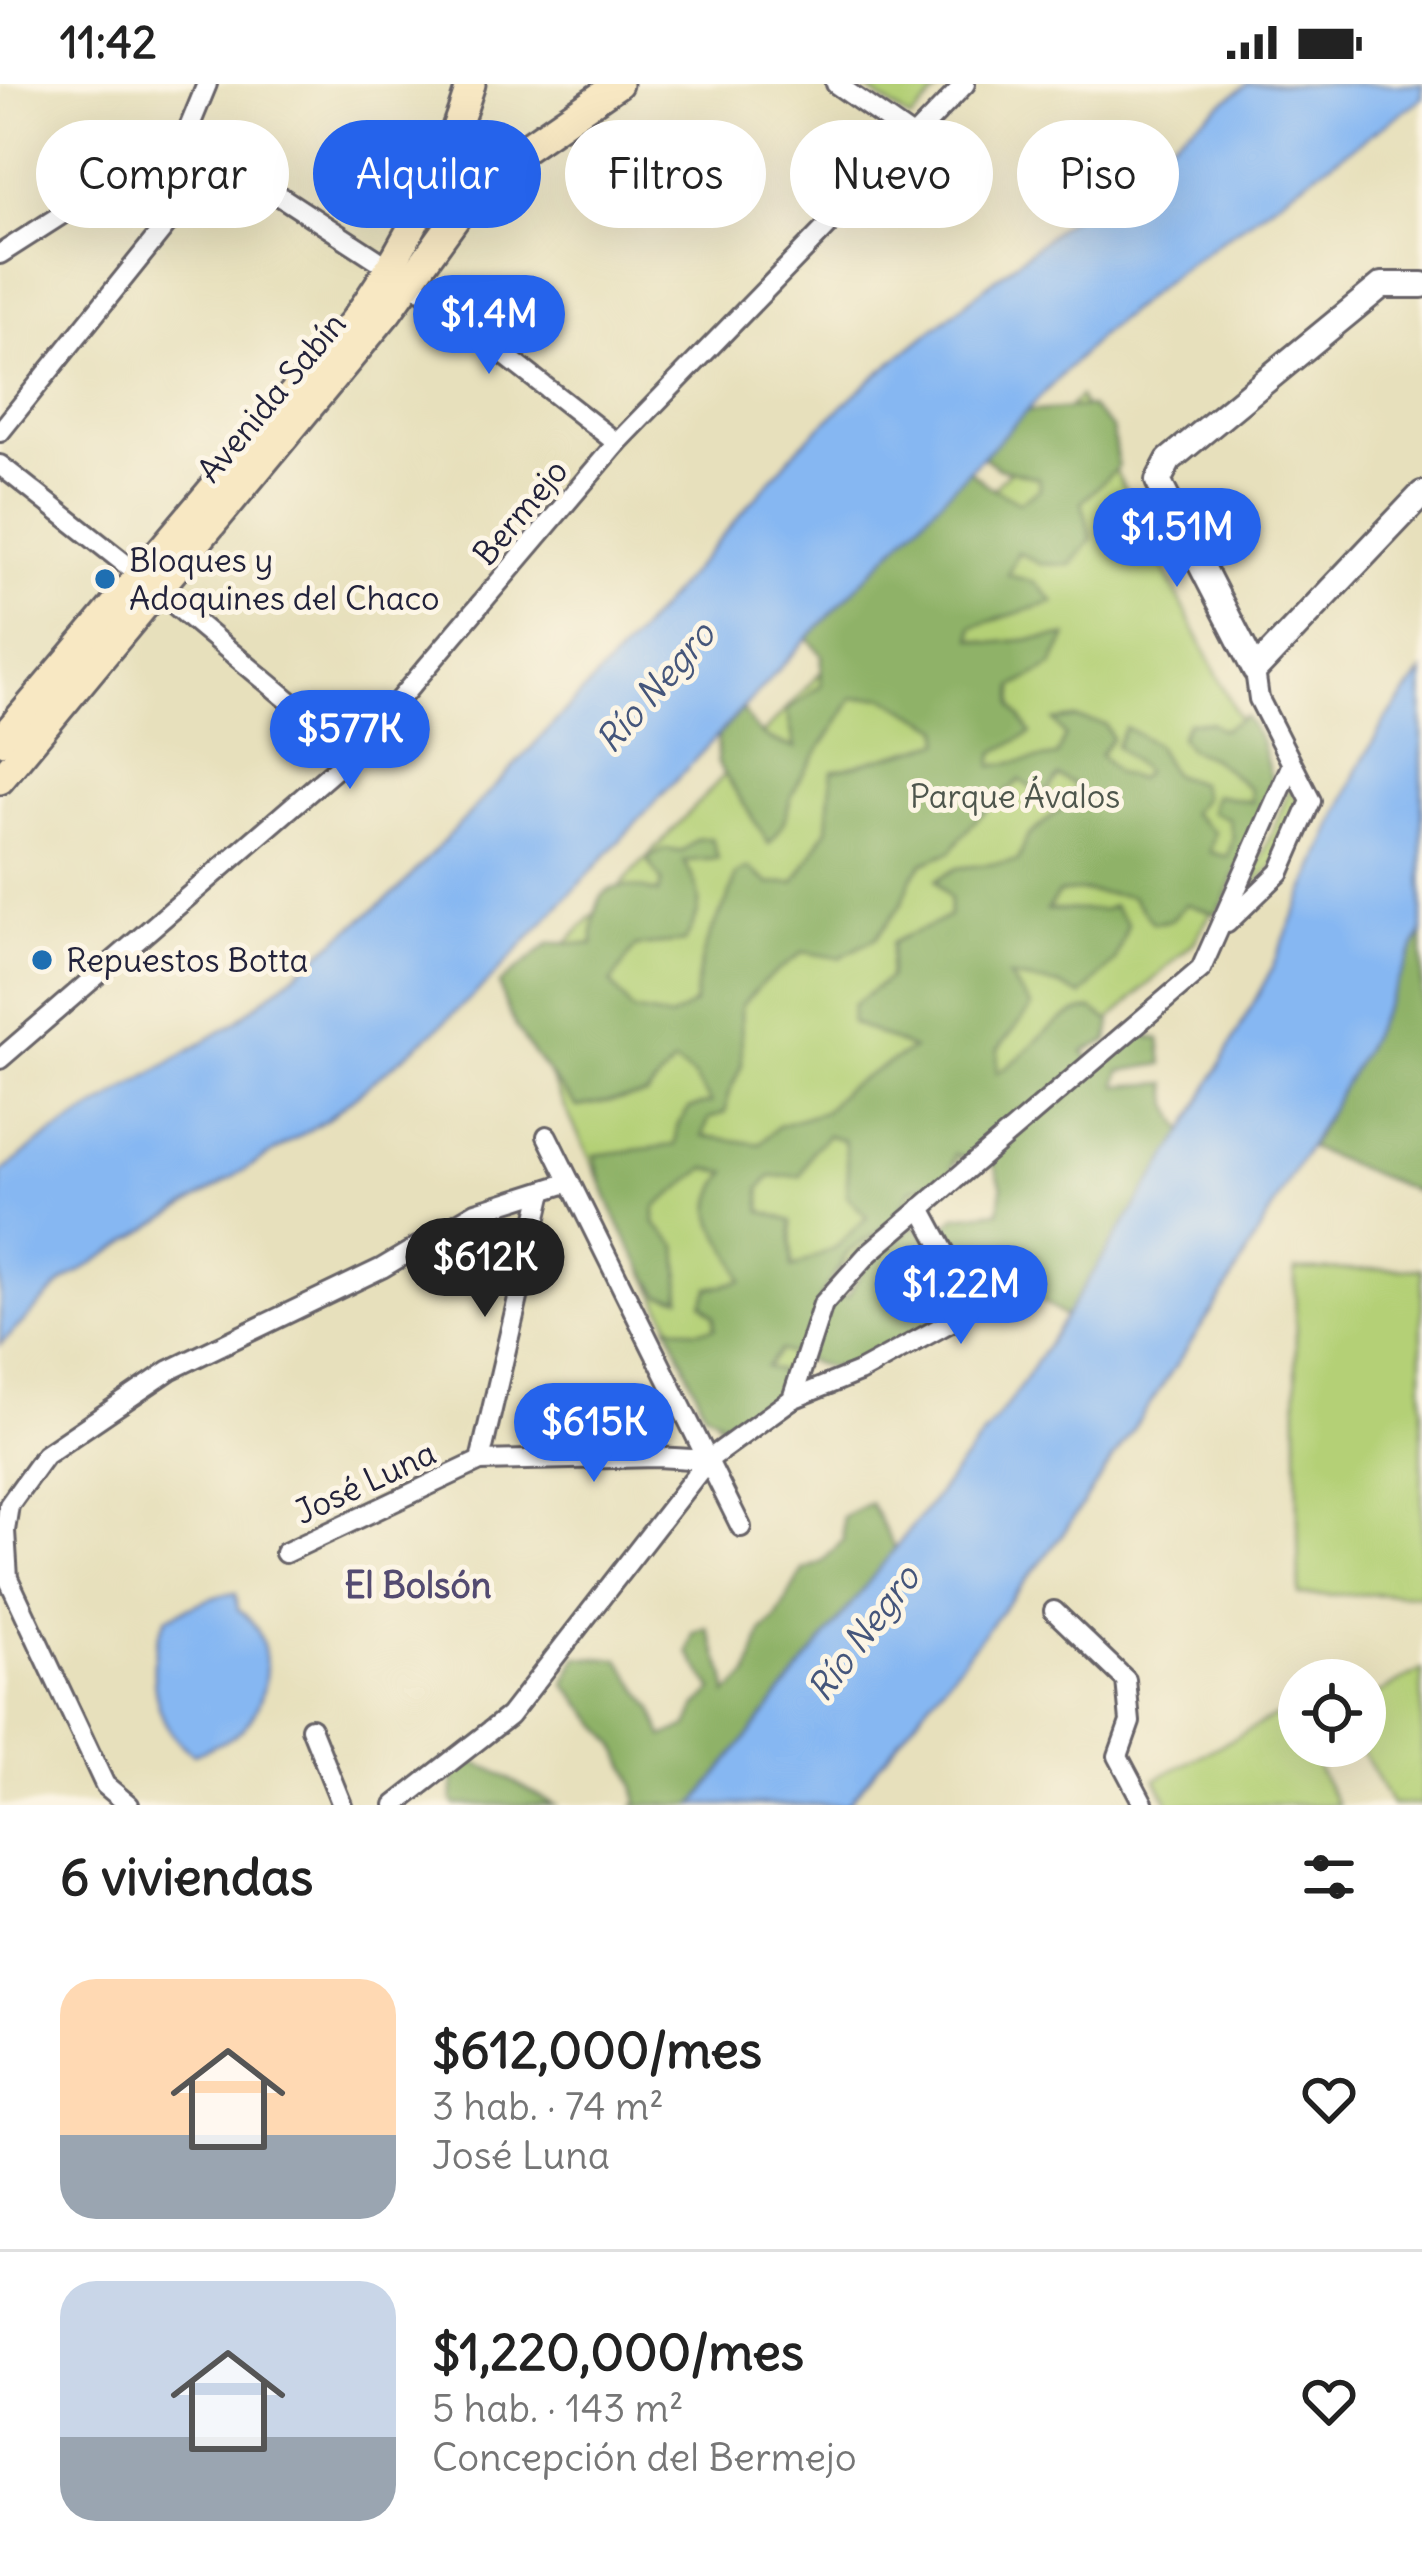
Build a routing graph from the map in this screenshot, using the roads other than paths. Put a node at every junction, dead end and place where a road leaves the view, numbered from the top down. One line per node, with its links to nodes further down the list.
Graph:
1 (207, 84): 6 (street)
2 (471, 84): 14 (main road)
3 (618, 84): 14 (main road, Avenida Sabín)
4 (836, 84): 7 (street)
5 (965, 84): 8 (street, Bermejo)
6 (192, 120)
7 (888, 120)
8 (932, 120)
9 (289, 199): 14 (street)
10 (41, 228): 13 (street)
11 (164, 228): 16 (street)
12 (828, 228): 17 (street, Bermejo)
13 (0, 254)
14 (402, 265): 17 (street); 20 (main road, Avenida Sabín)
15 (1422, 285): 21 (street)
16 (0, 432)
17 (617, 443): 23 (street, Bermejo)
18 (0, 465): 20 (street)
19 (1422, 494): 21 (street)
20 (148, 584): 22 (main road, Avenida Sabín); 23 (street); 25 (main road, Avenida Sabín)
21 (1255, 670): 24 (street)
22 (0, 740)
23 (353, 754): 27 (street, Bermejo)
24 (1291, 766): 26 (street); 26 (street)
25 (0, 780)
26 (1221, 929): 31 (street)
27 (0, 1059)
28 (547, 1136): 29 (street)
29 (570, 1182): 30 (street); 33 (street)
30 (543, 1191): 34 (street, José Luna); 39 (street)
31 (921, 1208): 32 (street); 32 (street)
32 (792, 1400): 33 (street)
33 (708, 1460): 34 (street); 35 (street); 41 (street)
34 (480, 1461): 36 (street, José Luna)
35 (741, 1527)
36 (285, 1553)
37 (1054, 1611): 42 (street)
38 (311, 1727): 40 (street)
39 (129, 1805)
40 (342, 1805)
41 (395, 1805)
42 (1144, 1805)

